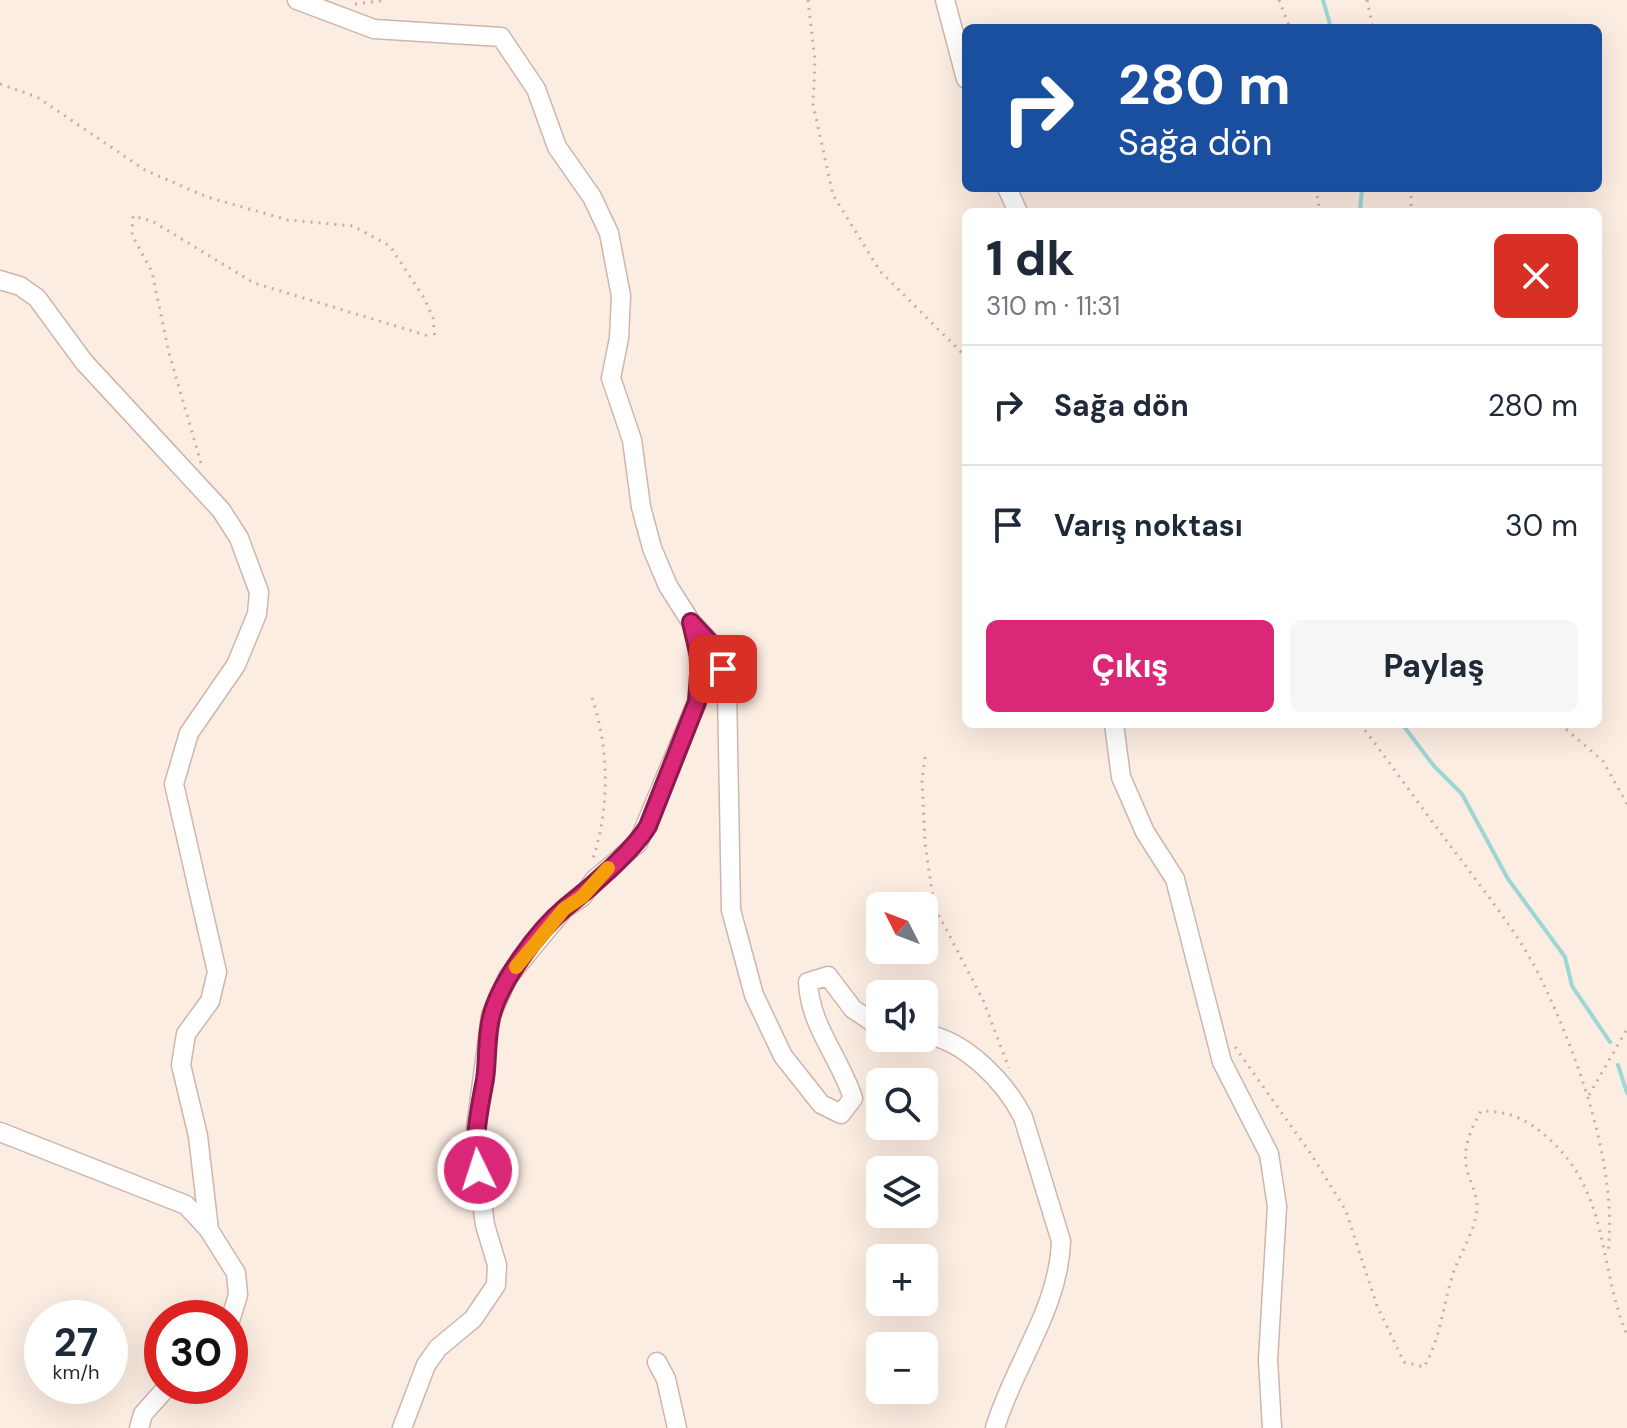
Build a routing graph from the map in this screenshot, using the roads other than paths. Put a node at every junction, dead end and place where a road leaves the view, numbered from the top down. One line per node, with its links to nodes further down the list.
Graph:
1 (297, 0): 5 (street)
2 (945, 0): 3 (street)
3 (962, 64)
4 (0, 280): 10 (street)
5 (691, 622): 7 (street); 15 (street)
6 (1115, 728): 18 (street)
7 (866, 1018)
8 (938, 1041): 17 (street)
9 (0, 1132): 10 (street)
10 (209, 1230): 11 (street)
11 (236, 1300)
12 (657, 1362): 16 (street)
13 (155, 1404): 14 (street)
14 (142, 1423)
15 (402, 1428)
16 (677, 1428)
17 (995, 1428)
18 (1272, 1428)

